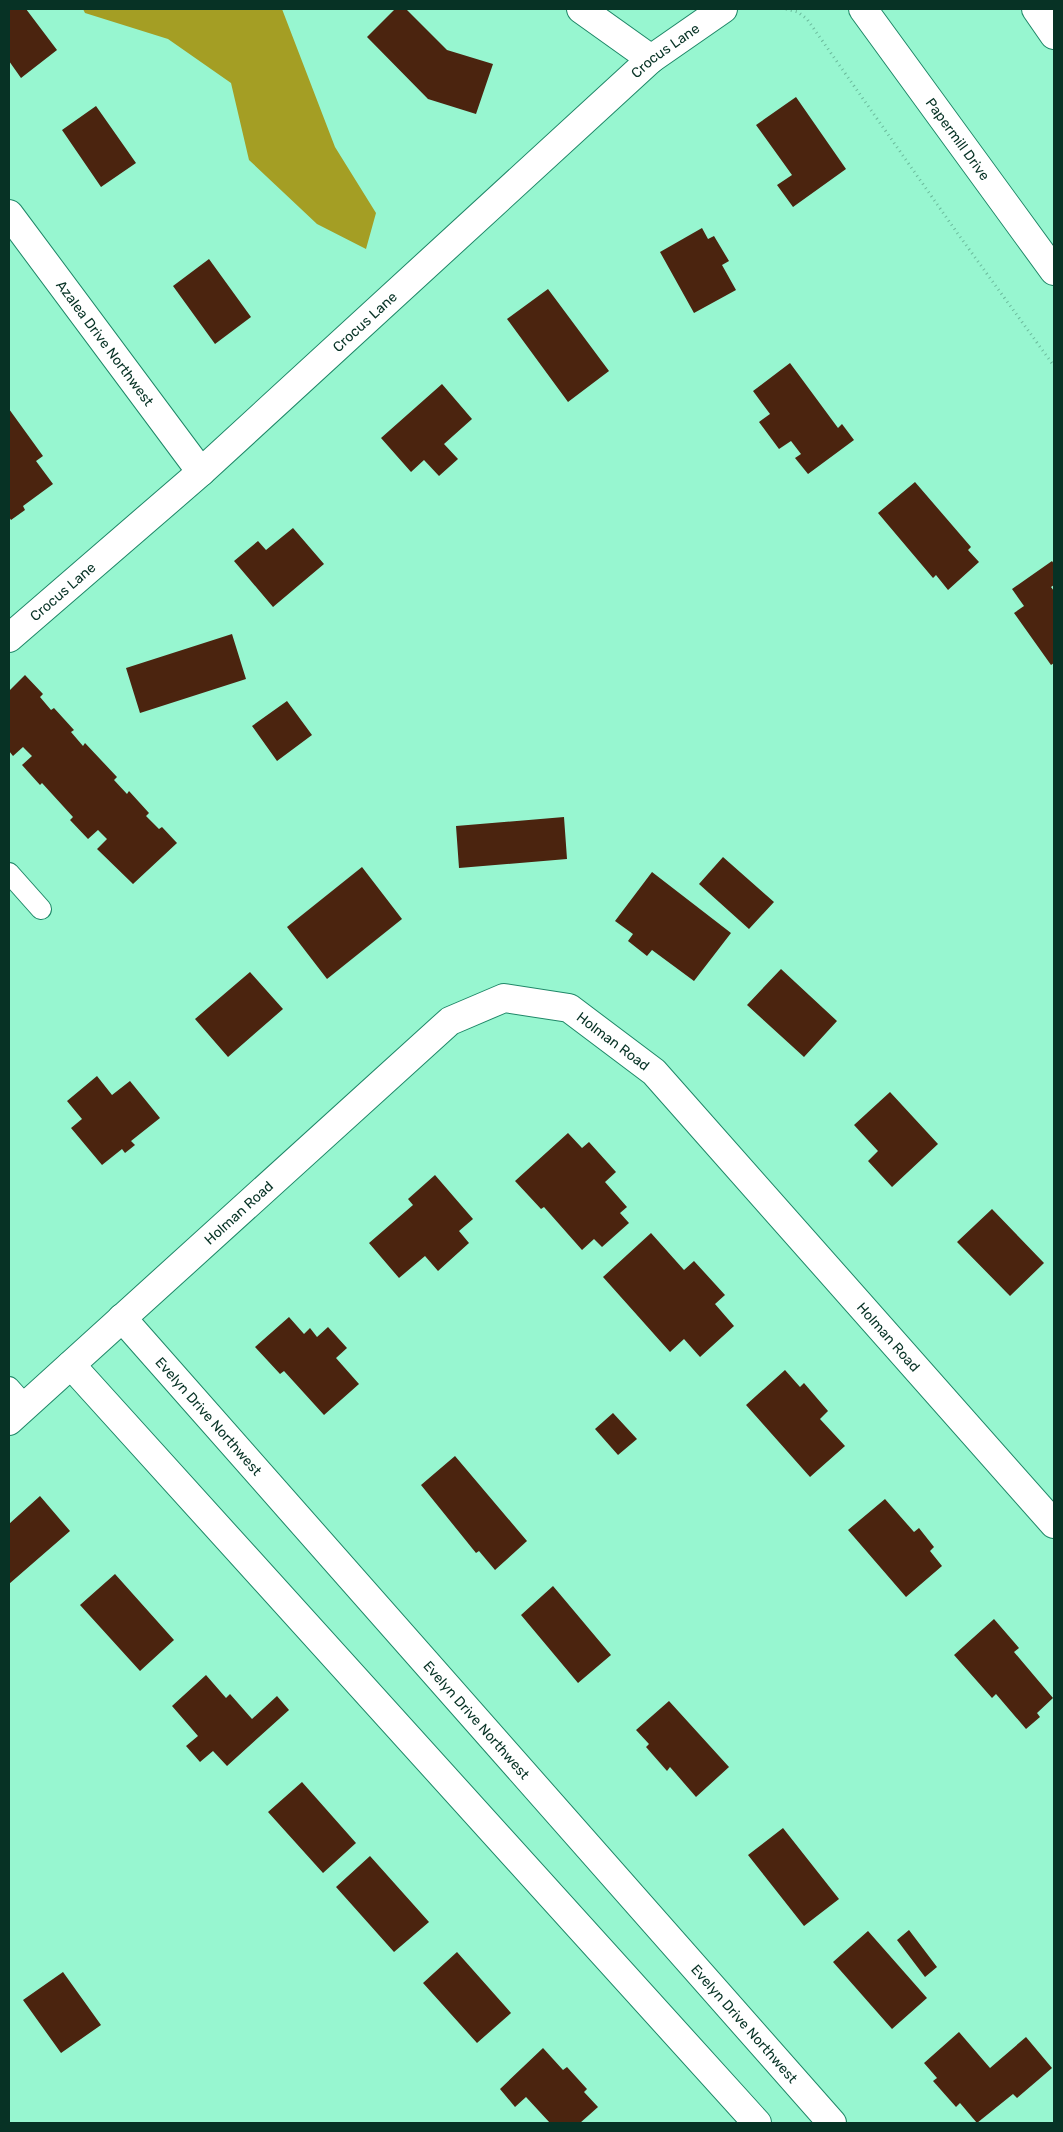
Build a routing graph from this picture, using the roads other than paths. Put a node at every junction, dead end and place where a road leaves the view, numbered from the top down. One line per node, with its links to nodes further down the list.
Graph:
1 (582, 9): 6 (main road)
2 (723, 9): 6 (main road, Crocus Lane)
3 (862, 9): 8 (main road, Papermill Drive)
4 (1036, 9): 5 (main road)
5 (1054, 35)
6 (651, 59): 9 (main road, Crocus Lane)
7 (9, 214): 9 (main road, Azalea Drive Northwest)
8 (1054, 271)
9 (202, 472): 10 (main road, Crocus Lane)
10 (9, 638)
11 (9, 873): 12 (lane)
12 (41, 909)
13 (122, 1318): 14 (main road, Holman Road); 16 (main road, Holman Road); 18 (main road, Evelyn Drive Northwest)
14 (71, 1365): 15 (main road, Holman Road); 17 (main road)
15 (14, 1405)
16 (1054, 1524)
17 (757, 2123)
18 (832, 2123)

